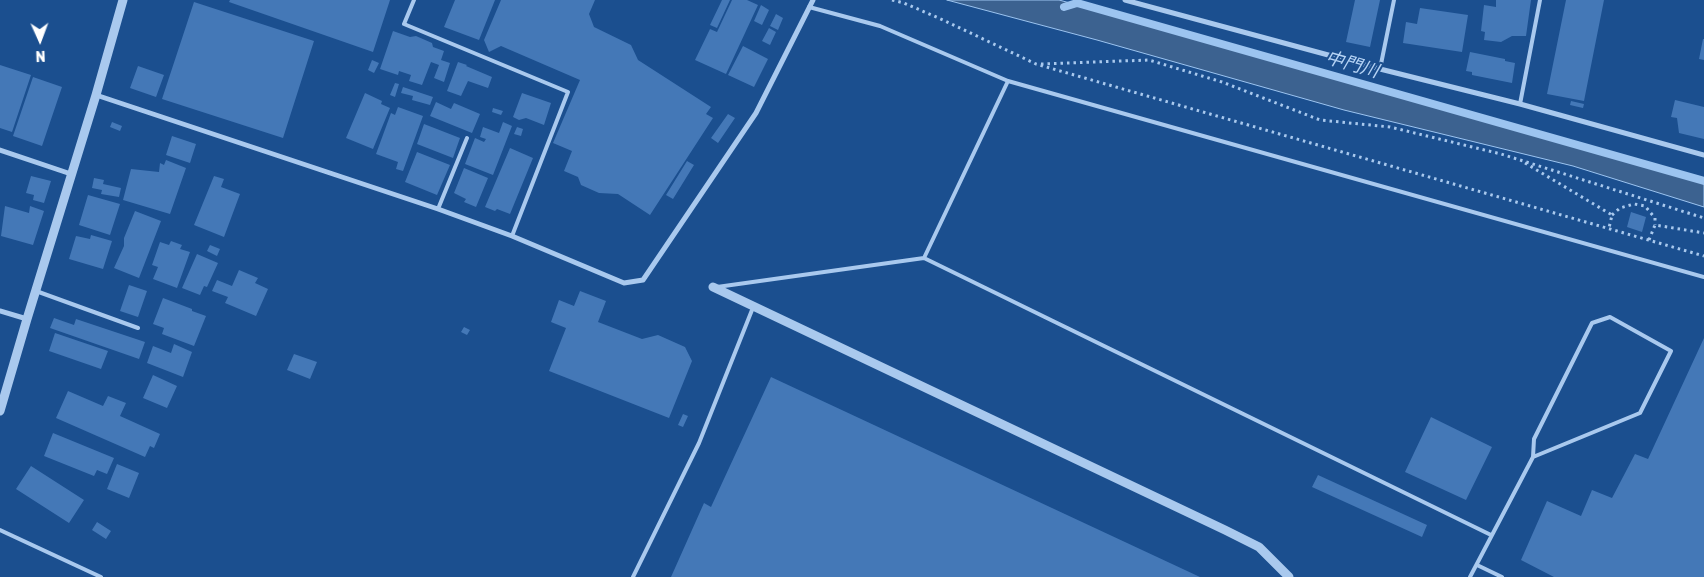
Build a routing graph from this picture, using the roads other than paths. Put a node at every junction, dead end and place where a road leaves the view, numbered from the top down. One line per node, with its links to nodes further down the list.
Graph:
1 (123, 0): 10 (street)
2 (414, 0): 17 (lane)
3 (813, 0): 7 (street)
4 (1125, 0): 8 (street)
5 (1394, 0): 8 (lane)
6 (1540, 0): 11 (lane)
7 (809, 7): 9 (lane); 17 (street)
8 (1380, 69): 11 (street)
9 (1008, 81): 18 (lane); 19 (lane)
10 (96, 95): 15 (street); 16 (street)
11 (1520, 104): 14 (street)
12 (468, 138): 16 (lane)
13 (0, 150): 15 (street)
14 (1704, 155)
15 (71, 174): 21 (street)
16 (438, 209): 17 (street)
17 (512, 236)
18 (924, 258): 20 (lane); 30 (lane)
19 (1704, 277)
20 (713, 287): 22 (street); 34 (street)
21 (36, 291): 24 (street); 25 (lane)
22 (752, 310): 33 (lane)
23 (0, 311): 24 (street)
24 (27, 319): 26 (street)
25 (138, 328)
26 (4, 386): 27 (street)
27 (0, 411)
28 (1533, 457): 28 (lane); 30 (lane)
29 (0, 530): 32 (lane)
30 (1492, 534): 31 (lane)
31 (1477, 564): 35 (lane); 36 (lane)
32 (101, 577)
33 (633, 577)
34 (1289, 577)
35 (1470, 577)
36 (1502, 577)

